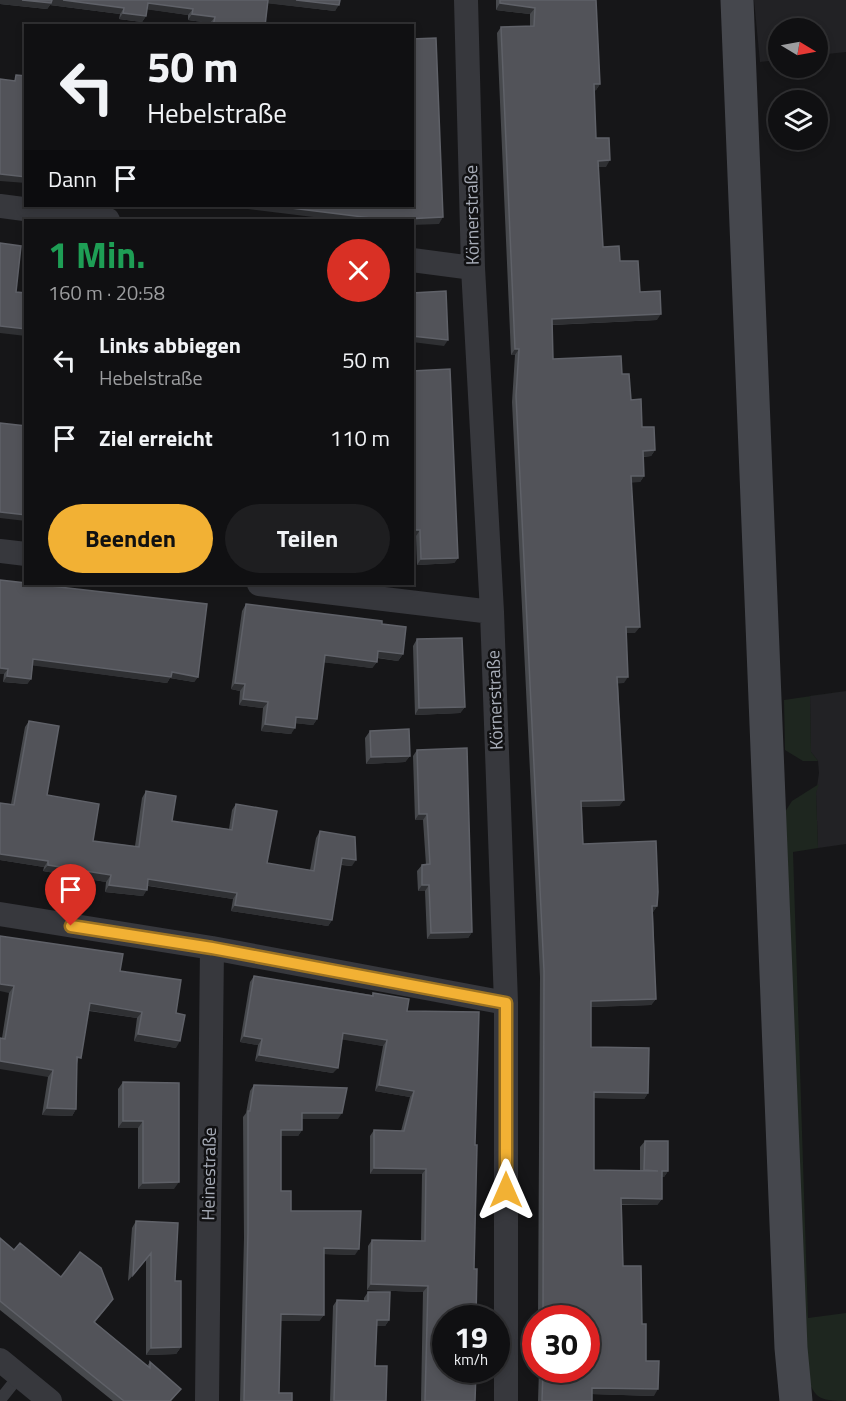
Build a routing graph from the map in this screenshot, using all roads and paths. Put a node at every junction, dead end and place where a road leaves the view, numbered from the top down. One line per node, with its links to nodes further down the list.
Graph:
1 (466, 0): 6 (street, Körnerstraße)
2 (738, 9): 20 (street)
3 (0, 206): 4 (street)
4 (100, 219)
5 (414, 260): 6 (street)
6 (473, 268): 10 (street, Körnerstraße)
7 (0, 551): 8 (street)
8 (24, 554)
9 (267, 585): 10 (street)
10 (492, 612): 13 (street, Körnerstraße)
11 (0, 914): 12 (street)
12 (212, 948): 13 (street); 18 (street, Heinestraße)
13 (506, 1003): 19 (street, Körnerstraße)
14 (0, 1360): 15 (street)
15 (19, 1376): 16 (lane); 17 (street)
16 (0, 1400)
17 (50, 1401)
18 (207, 1401)
19 (506, 1401)
20 (796, 1401)

